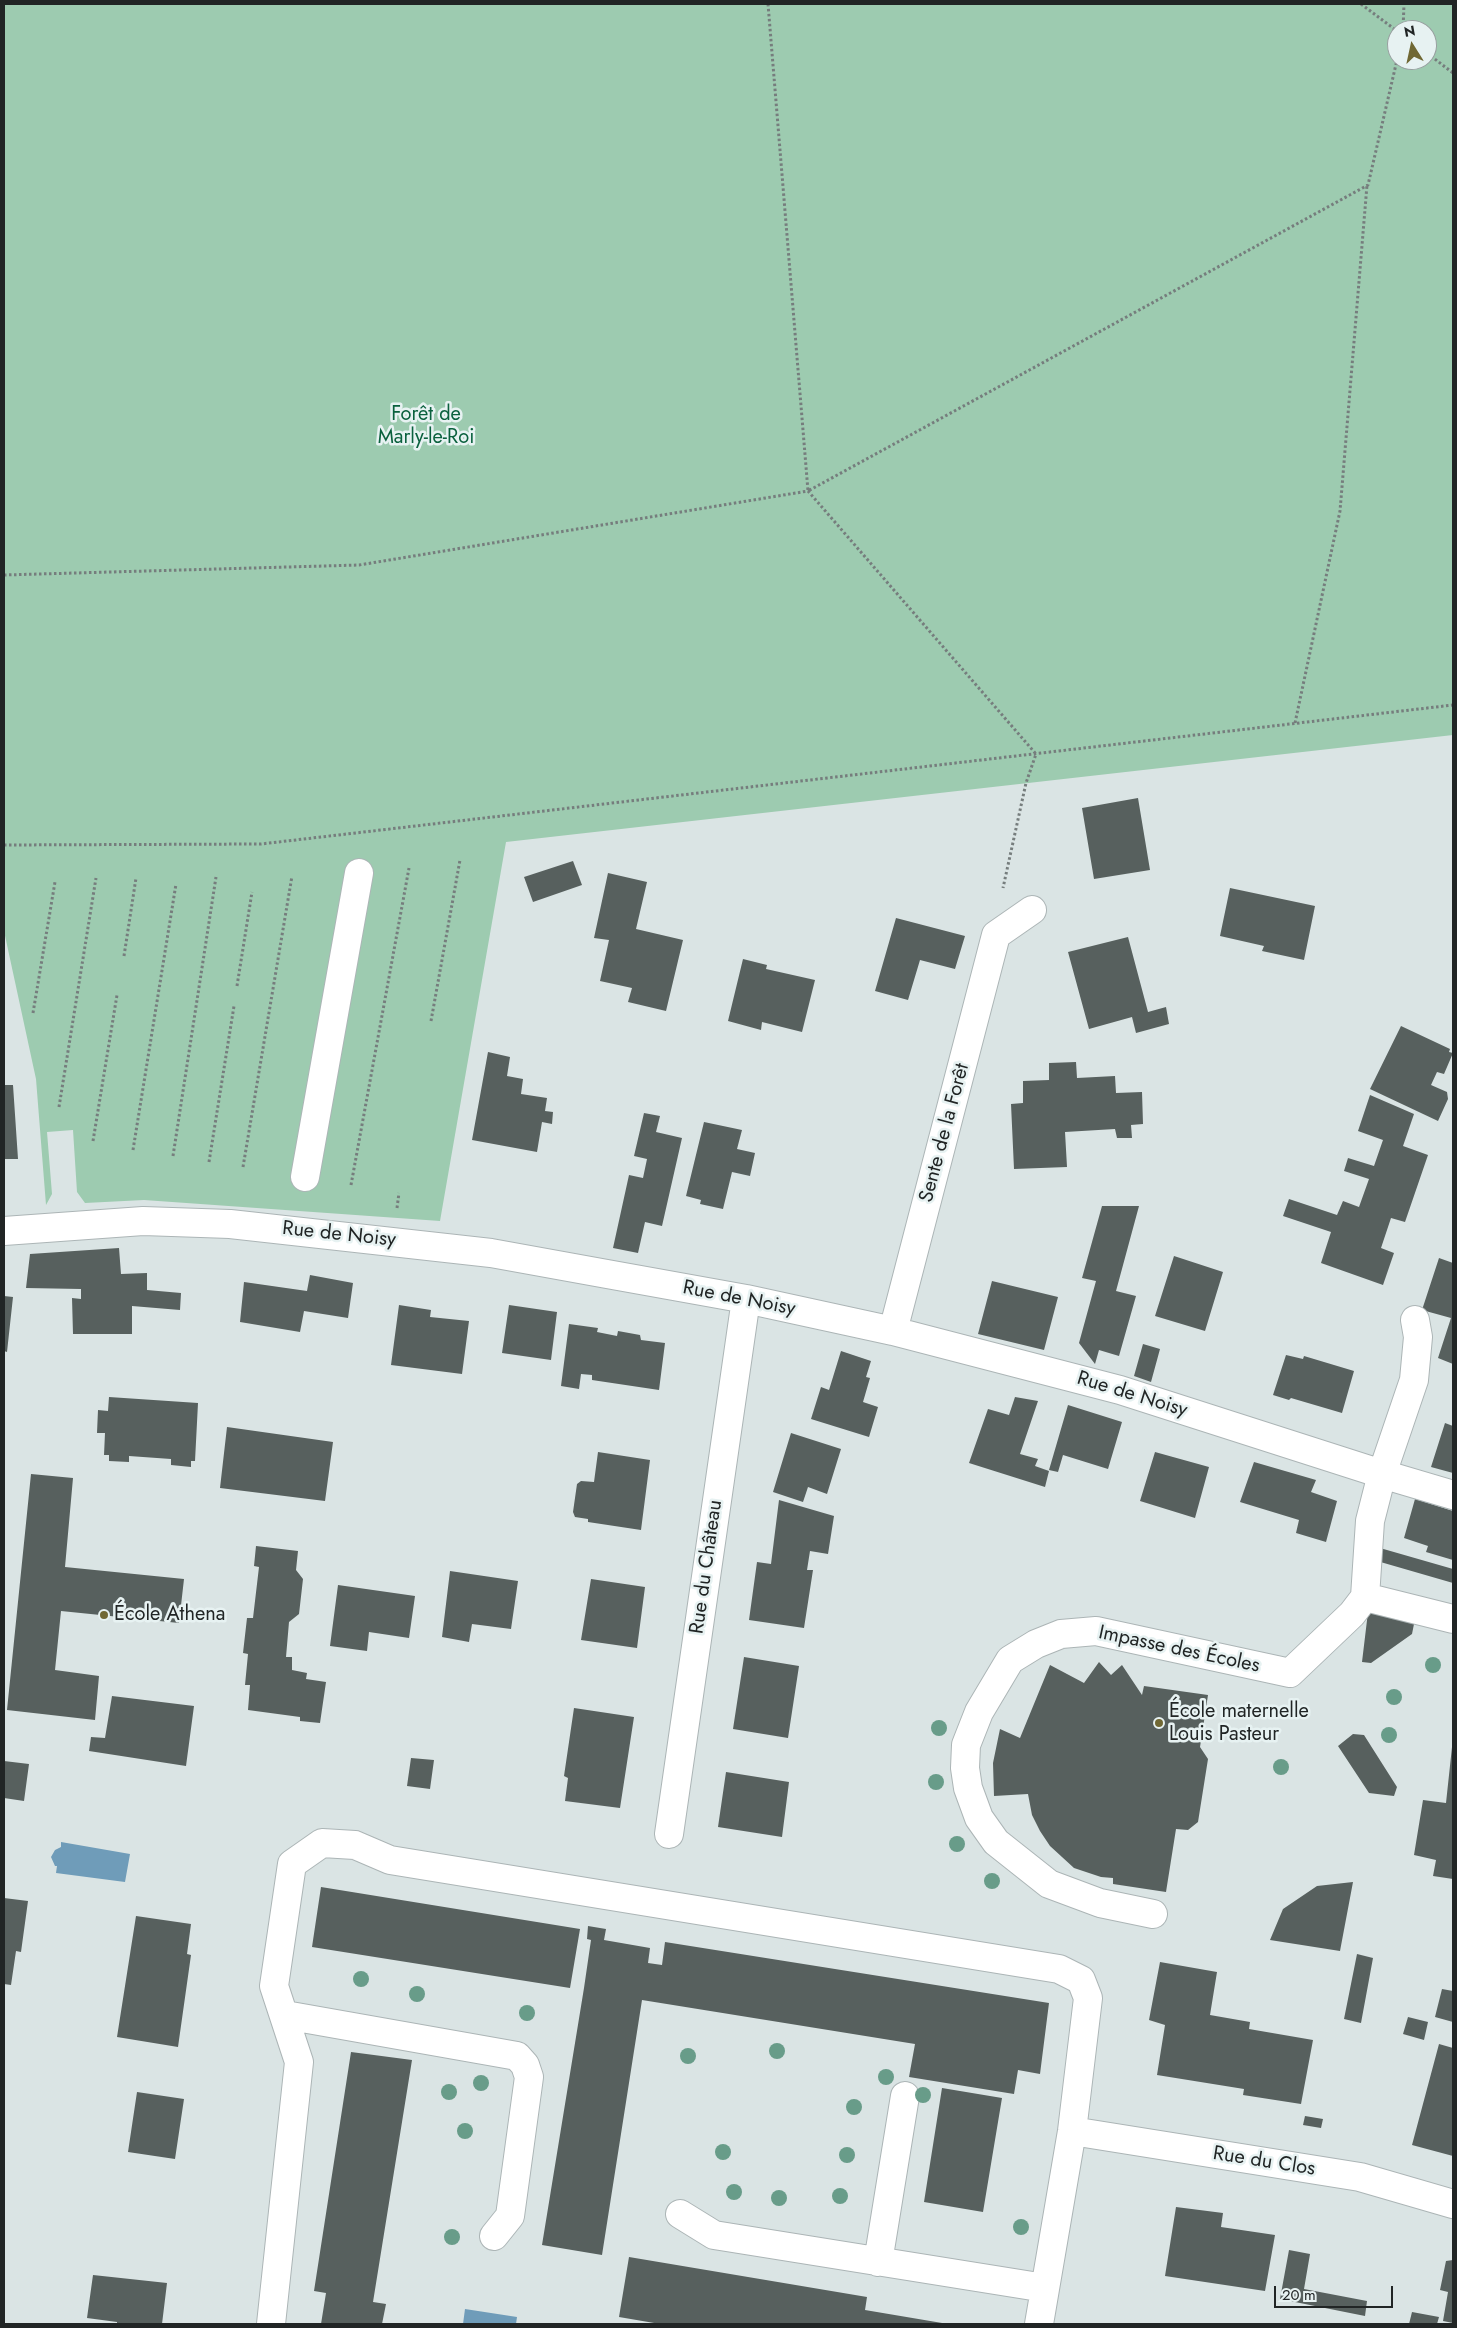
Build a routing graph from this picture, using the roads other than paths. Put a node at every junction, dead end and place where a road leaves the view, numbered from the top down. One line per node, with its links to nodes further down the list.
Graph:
1 (358, 873): 3 (street)
2 (1032, 910): 7 (street, Sente de la Forêt)
3 (305, 1177)
4 (4, 1231): 5 (street, Rue de Noisy)
5 (746, 1300): 7 (street, Rue de Noisy); 12 (street, Rue du Château)
6 (1415, 1320): 8 (street)
7 (893, 1331): 8 (street, Rue de Noisy)
8 (1382, 1474): 9 (street, Rue de Noisy); 10 (street)
9 (1453, 1495)
10 (1366, 1597): 11 (street); 13 (street, Impasse des Écoles)
11 (1453, 1619)
12 (669, 1834)
13 (1153, 1914)
14 (285, 2015): 16 (street); 19 (street); 22 (street)
15 (905, 2096): 20 (street)
16 (1072, 2131): 17 (street, Rue du Clos); 21 (street)
17 (1453, 2204)
18 (680, 2214): 20 (street)
19 (494, 2236)
20 (878, 2262): 21 (street)
21 (1045, 2288): 23 (street)
22 (271, 2324)
23 (1039, 2324)

